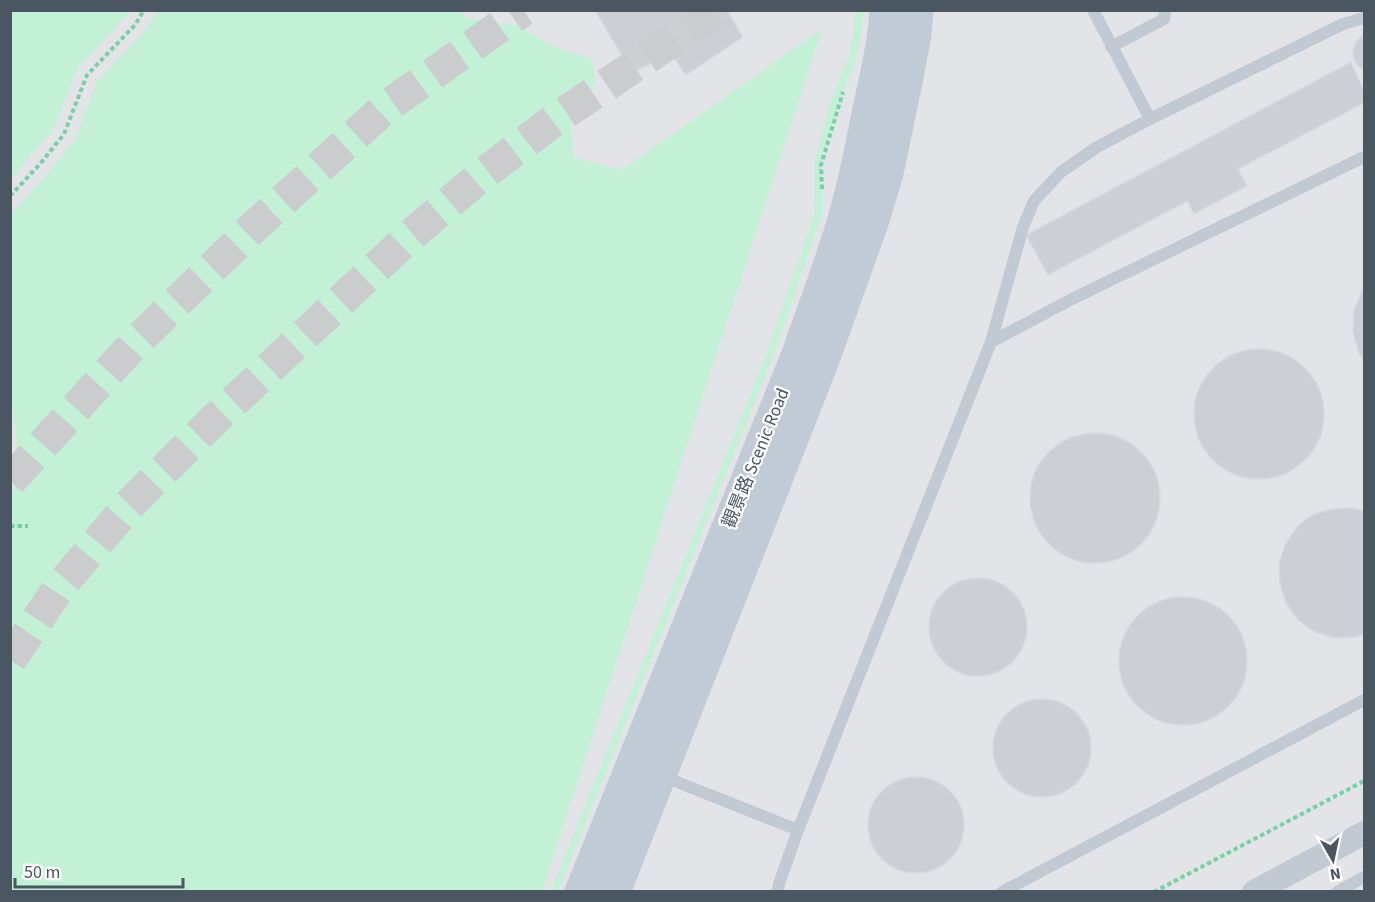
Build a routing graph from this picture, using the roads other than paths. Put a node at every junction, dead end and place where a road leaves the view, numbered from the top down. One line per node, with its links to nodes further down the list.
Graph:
1 (886, 10): 15 (main road, 觀景路 Scenic Road)
2 (917, 10): 11 (main road, 觀景路 Scenic Road)
3 (1093, 10): 6 (lane)
4 (1166, 10): 6 (lane)
5 (1365, 18): 7 (lane)
6 (1112, 46): 7 (lane)
7 (1150, 119): 9 (lane)
8 (1365, 157): 9 (lane)
9 (991, 342): 12 (lane)
10 (1365, 700): 18 (lane)
11 (660, 775): 12 (lane); 16 (main road, 觀景路 Scenic Road)
12 (798, 830): 17 (lane)
13 (1365, 833): 19 (street)
14 (1365, 877): 20 (lane)
15 (582, 891)
16 (614, 891)
17 (778, 891)
18 (1002, 891)
19 (1254, 891)
20 (1337, 891)

